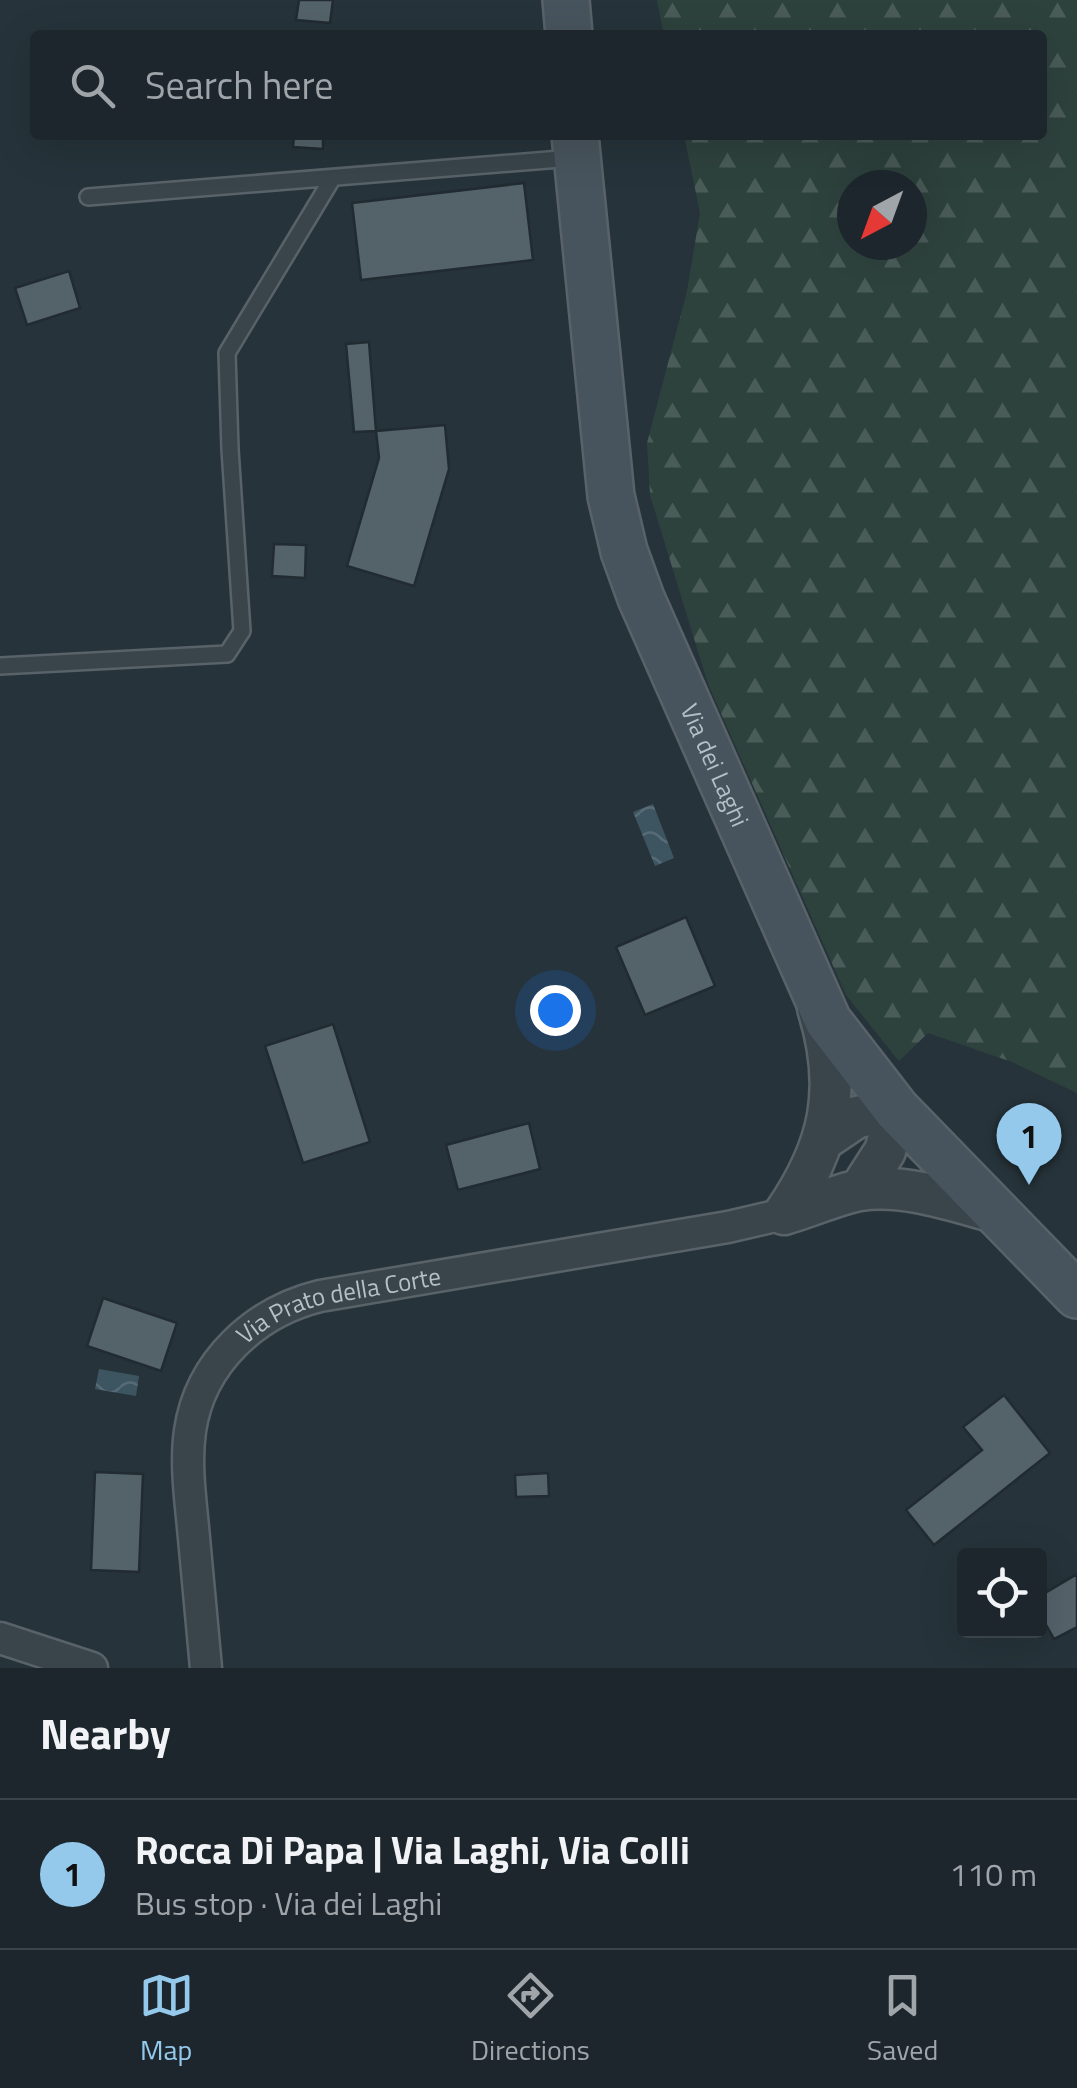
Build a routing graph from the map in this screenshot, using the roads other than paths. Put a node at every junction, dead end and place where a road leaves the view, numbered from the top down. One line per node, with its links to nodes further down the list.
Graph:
1 (566, 0): 2 (main road)
2 (569, 30)
3 (576, 146): 4 (lane); 7 (main road, Via dei Laghi)
4 (332, 178): 5 (lane); 6 (lane)
5 (88, 197)
6 (0, 666)
7 (814, 995): 8 (main road, Via dei Laghi); 9 (street)
8 (897, 1110): 9 (street); 10 (street); 11 (main road, Via dei Laghi)
9 (824, 1140): 12 (street)
10 (860, 1190): 11 (street); 12 (street)
11 (994, 1212): 13 (main road, Via dei Laghi)
12 (784, 1214): 16 (street, Via Prato della Corte)
13 (1077, 1295)
14 (0, 1638): 15 (street)
15 (92, 1668)
16 (206, 1668)

